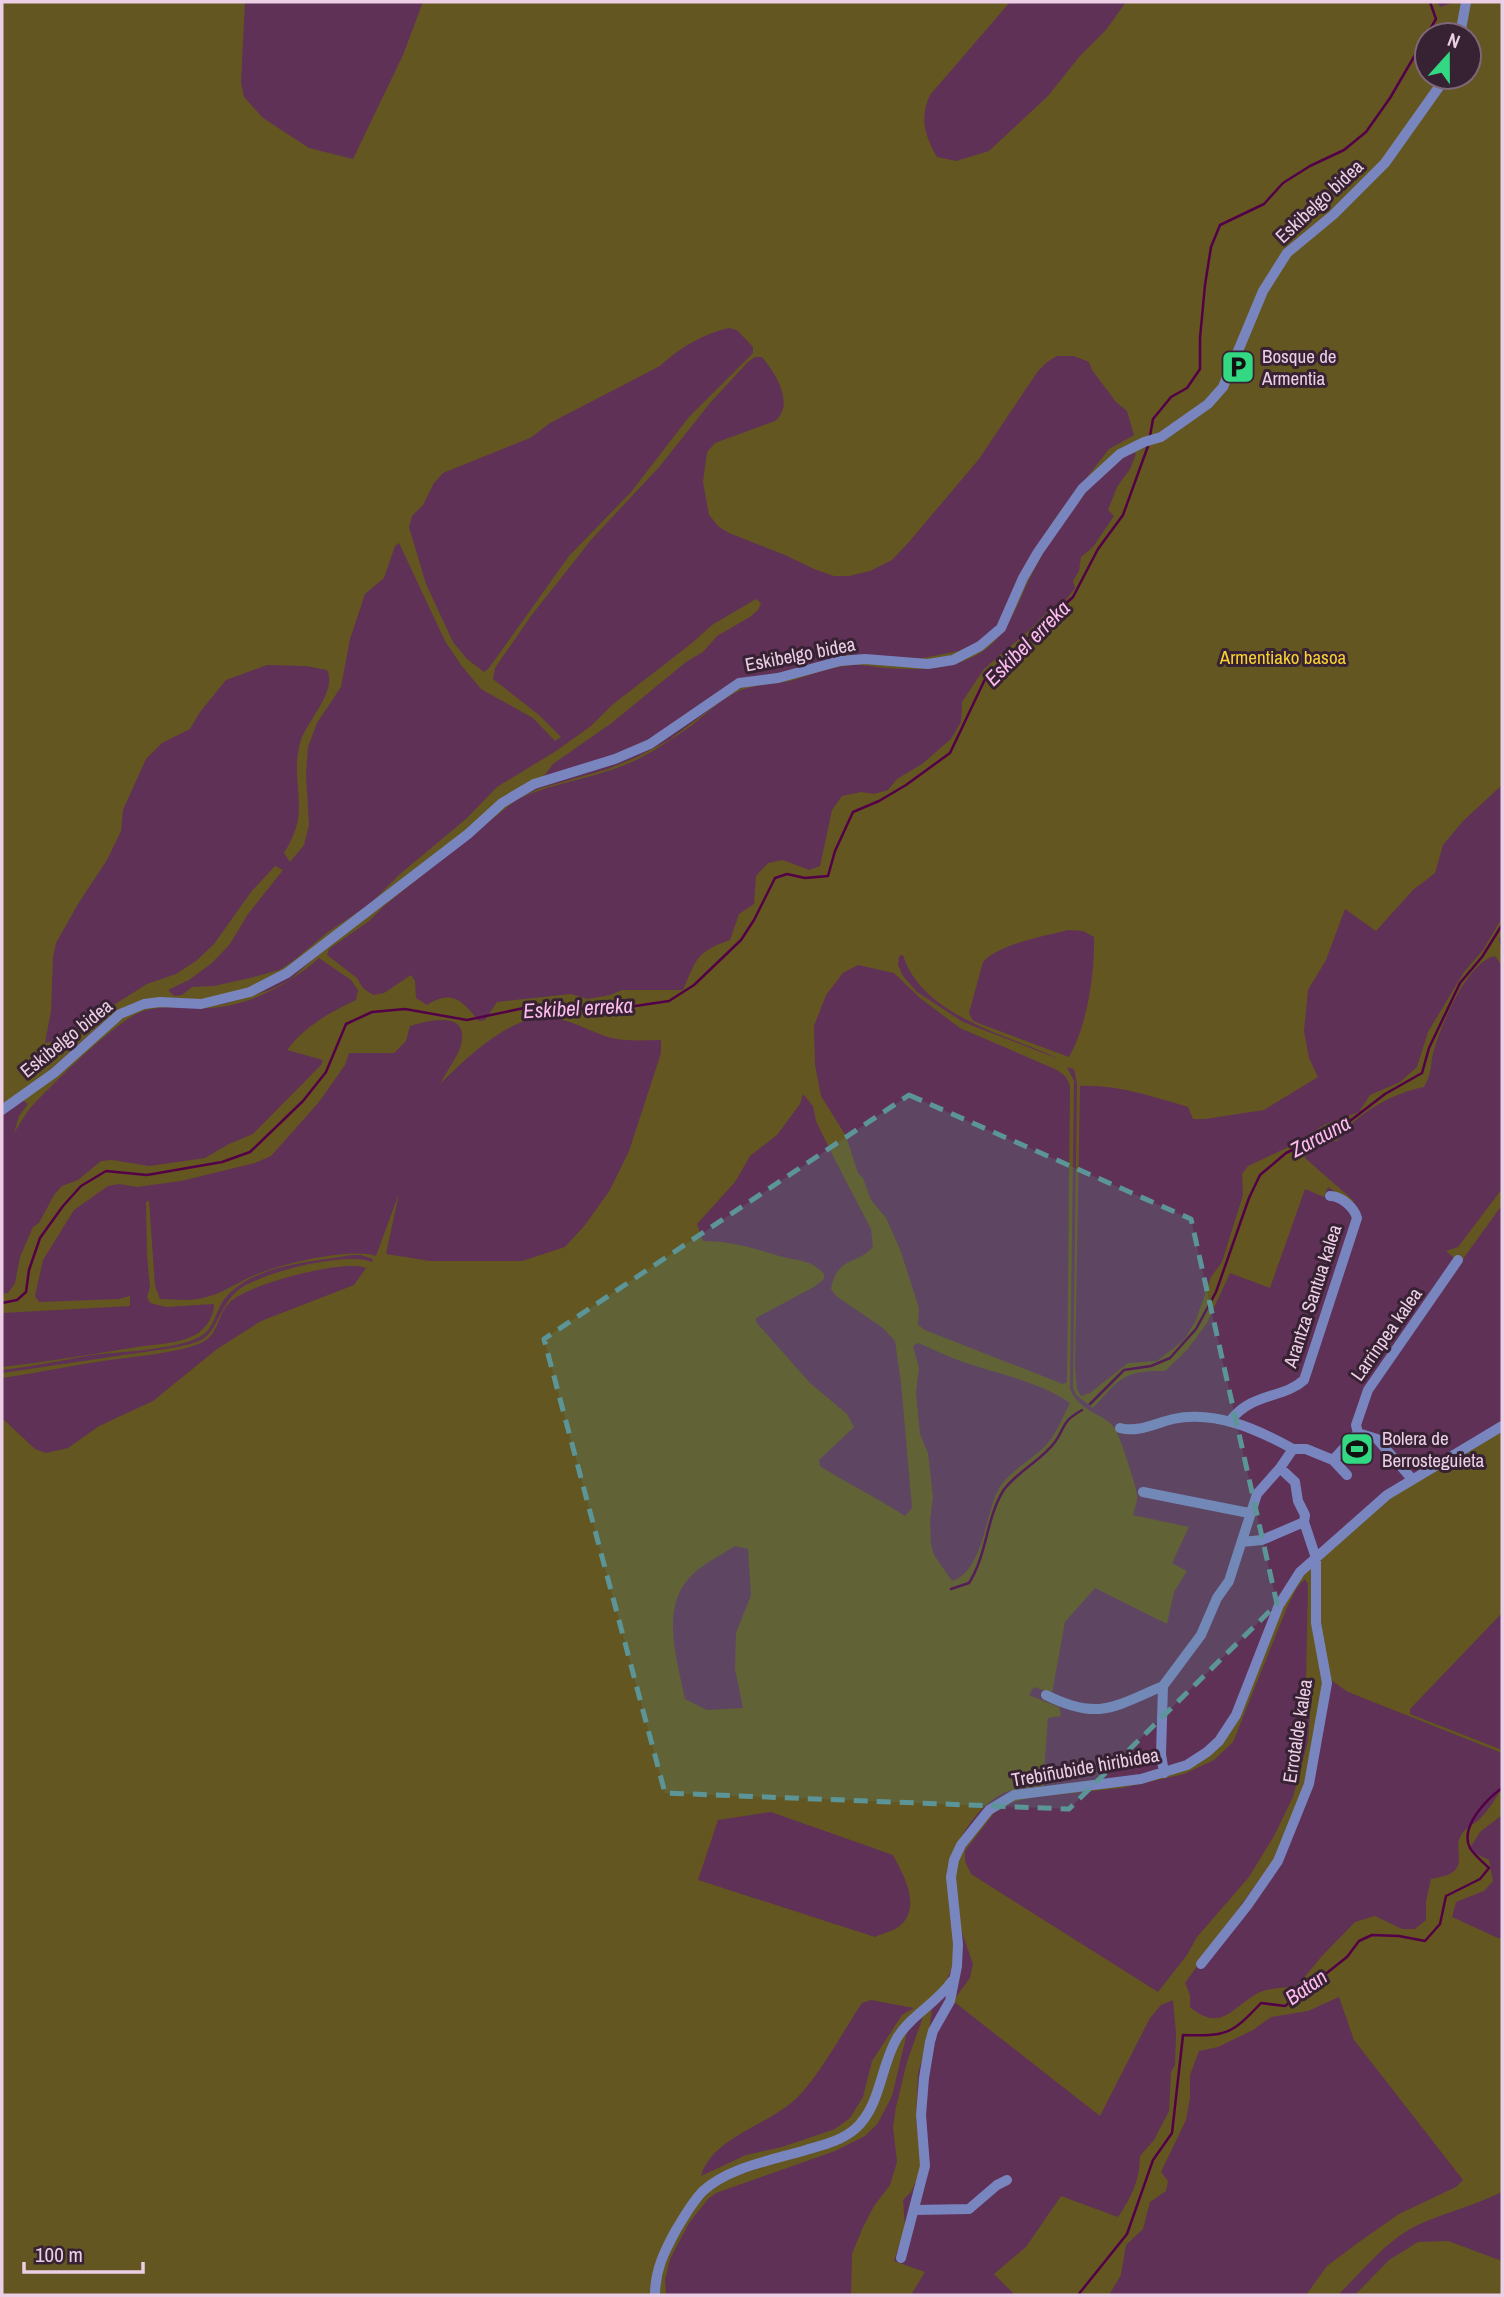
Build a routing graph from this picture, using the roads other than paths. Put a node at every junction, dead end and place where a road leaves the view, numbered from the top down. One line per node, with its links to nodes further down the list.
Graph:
1 (1466, 2): 2 (street)
2 (1463, 21)
3 (1436, 91): 4 (street, Eskibelgo bidea)
4 (2, 1110)
5 (1330, 1196): 7 (street, Arantza Santua kalea)
6 (1458, 1260): 10 (street, Larrinpea kalea)
7 (1230, 1421): 9 (street); 11 (street)
8 (1502, 1426): 15 (street, Trebiñubide hiribidea)
9 (1120, 1428)
10 (1358, 1433): 12 (street); 15 (street)
11 (1293, 1448): 12 (street); 13 (street)
12 (1333, 1460): 14 (street)
13 (1280, 1468): 19 (street); 20 (street, Errotalde kalea)
14 (1347, 1475)
15 (1412, 1479): 18 (street, Trebiñubide hiribidea)
16 (1143, 1492): 19 (street)
17 (1367, 1494): 18 (street)
18 (1377, 1503): 22 (street, Trebiñubide hiribidea)
19 (1249, 1513): 21 (street)
20 (1304, 1522): 21 (street); 22 (street, Errotalde kalea)
21 (1242, 1542): 23 (street)
22 (1315, 1558): 25 (street, Trebiñubide hiribidea); 26 (street, Errotalde kalea)
23 (1163, 1686): 24 (street); 25 (street)
24 (1046, 1695)
25 (1164, 1773): 27 (street, Trebiñubide hiribidea)
26 (1201, 1964)
27 (953, 1979): 29 (street, Trebiñubide hiribidea); 31 (street)
28 (1007, 2180): 29 (street)
29 (914, 2210): 30 (street, Trebiñubide hiribidea)
30 (901, 2259)
31 (656, 2295)

